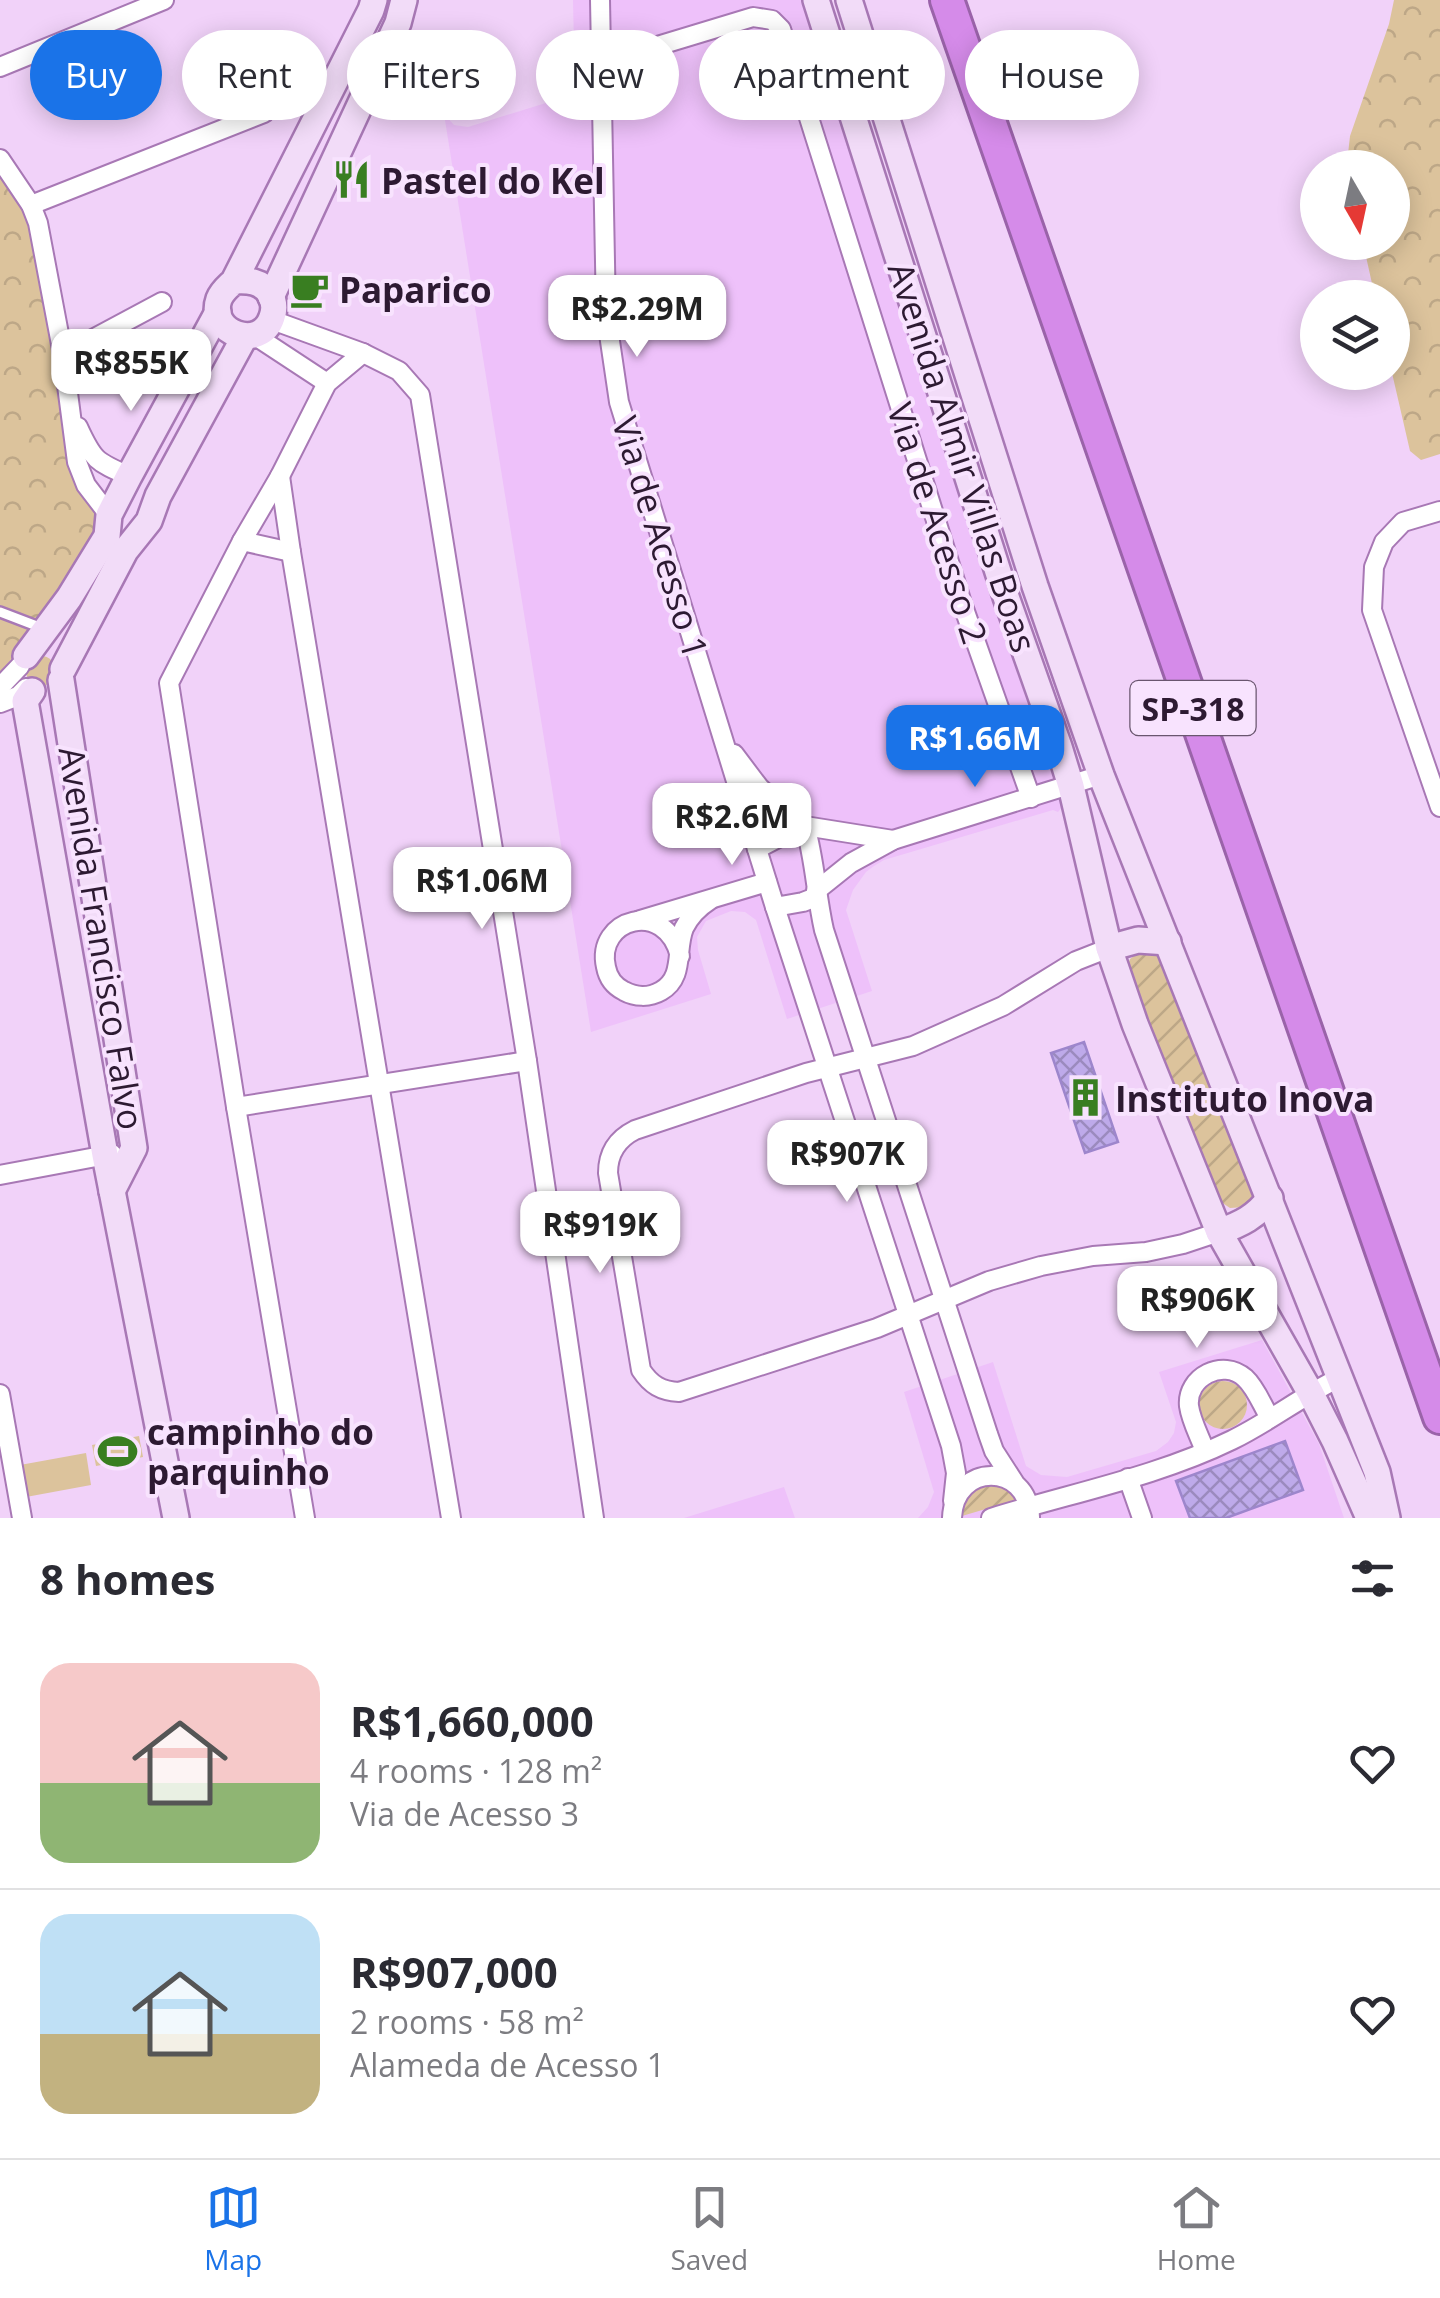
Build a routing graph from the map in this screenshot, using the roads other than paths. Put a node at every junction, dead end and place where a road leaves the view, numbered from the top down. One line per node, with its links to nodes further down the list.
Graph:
1 (164, 0): 11 (street)
2 (374, 0): 16 (street)
3 (404, 0): 19 (street)
4 (600, 0): 9 (street, Via de Acesso 1)
5 (816, 0): 39 (street, Avenida Almir Villas Boas)
6 (849, 0): 38 (street, Avenida Almir Villas Boas)
7 (947, 0): 70 (highway, SP-318)
8 (962, 0): 66 (highway, SP-318)
9 (600, 30)
10 (679, 39): 40 (street, Via de Acesso 2)
11 (0, 67)
12 (246, 120): 15 (street)
13 (602, 120): 37 (street, Via de Acesso 1)
14 (0, 159): 15 (street)
15 (31, 204): 21 (street)
16 (234, 281): 18 (street); 19 (street)
17 (162, 302): 21 (street)
18 (218, 312): 19 (street); 24 (street)
19 (260, 322): 20 (street); 22 (street); 28 (street)
20 (363, 353): 22 (street); 54 (street)
21 (63, 356): 23 (street)
22 (327, 383): 25 (street)
23 (69, 409): 24 (street); 26 (street)
24 (118, 471): 26 (street)
25 (280, 476): 29 (street); 30 (street)
26 (102, 507): 28 (street); 32 (street)
27 (1440, 511): 41 (street)
28 (149, 521): 33 (street)
29 (242, 541): 30 (street); 57 (street)
30 (290, 552): 56 (street)
31 (0, 612): 32 (lane)
32 (44, 629): 34 (street)
33 (62, 674): 34 (street); 34 (street); 58 (street, Avenida Francisco Falvo)
34 (26, 675): 35 (street); 36 (street); 59 (street, Avenida Francisco Falvo)
35 (0, 687)
36 (0, 703)
37 (715, 713): 42 (street); 44 (street)
38 (1102, 775): 39 (street); 50 (street, Avenida Almir Villas Boas)
39 (1071, 786): 40 (street); 51 (street, Avenida Almir Villas Boas)
40 (1030, 798): 43 (street)
41 (1440, 807)
42 (803, 826): 43 (street); 44 (street); 46 (street)
43 (893, 840): 46 (street)
44 (757, 849): 45 (street)
45 (767, 882): 47 (street); 48 (street)
46 (816, 894): 48 (street); 53 (street)
47 (710, 900): 49 (street); 52 (street)
48 (775, 908): 55 (street)
49 (640, 920): 52 (street); 52 (street)
50 (1168, 942): 51 (street); 62 (street, Avenida Almir Villas Boas)
51 (1109, 948): 53 (street); 63 (street, Avenida Almir Villas Boas)
52 (680, 956)
53 (865, 1058): 55 (street); 64 (street)
54 (527, 1061): 56 (street); 81 (street)
55 (827, 1068): 65 (street); 65 (street)
56 (378, 1083): 57 (street); 80 (street)
57 (236, 1107): 79 (street)
58 (134, 1148): 59 (street); 61 (street, Avenida Francisco Falvo)
59 (105, 1155): 60 (street); 61 (street, Avenida Francisco Falvo)
60 (0, 1175)
61 (112, 1191): 78 (street, Avenida Francisco Falvo)
62 (1270, 1198): 63 (street); 67 (street, Avenida Almir Villas Boas)
63 (1219, 1232): 64 (street); 68 (street, Avenida Almir Villas Boas)
64 (944, 1300): 65 (street); 74 (street)
65 (908, 1315): 75 (street)
66 (1440, 1368)
67 (1339, 1378): 68 (street); 85 (street, Avenida Almir Villas Boas)
68 (1310, 1392): 71 (street); 84 (street, Avenida Almir Villas Boas)
69 (0, 1394): 77 (street)
70 (1440, 1416)
71 (1270, 1418): 72 (street); 72 (street)
72 (1205, 1451): 73 (street)
73 (1128, 1478): 76 (street); 83 (street)
74 (1014, 1482): 75 (street); 76 (street)
75 (953, 1510)
76 (1029, 1512): 82 (street)
77 (22, 1518)
78 (176, 1518)
79 (305, 1518)
80 (451, 1518)
81 (594, 1518)
82 (991, 1518)
83 (1142, 1518)
84 (1369, 1518)
85 (1387, 1518)

